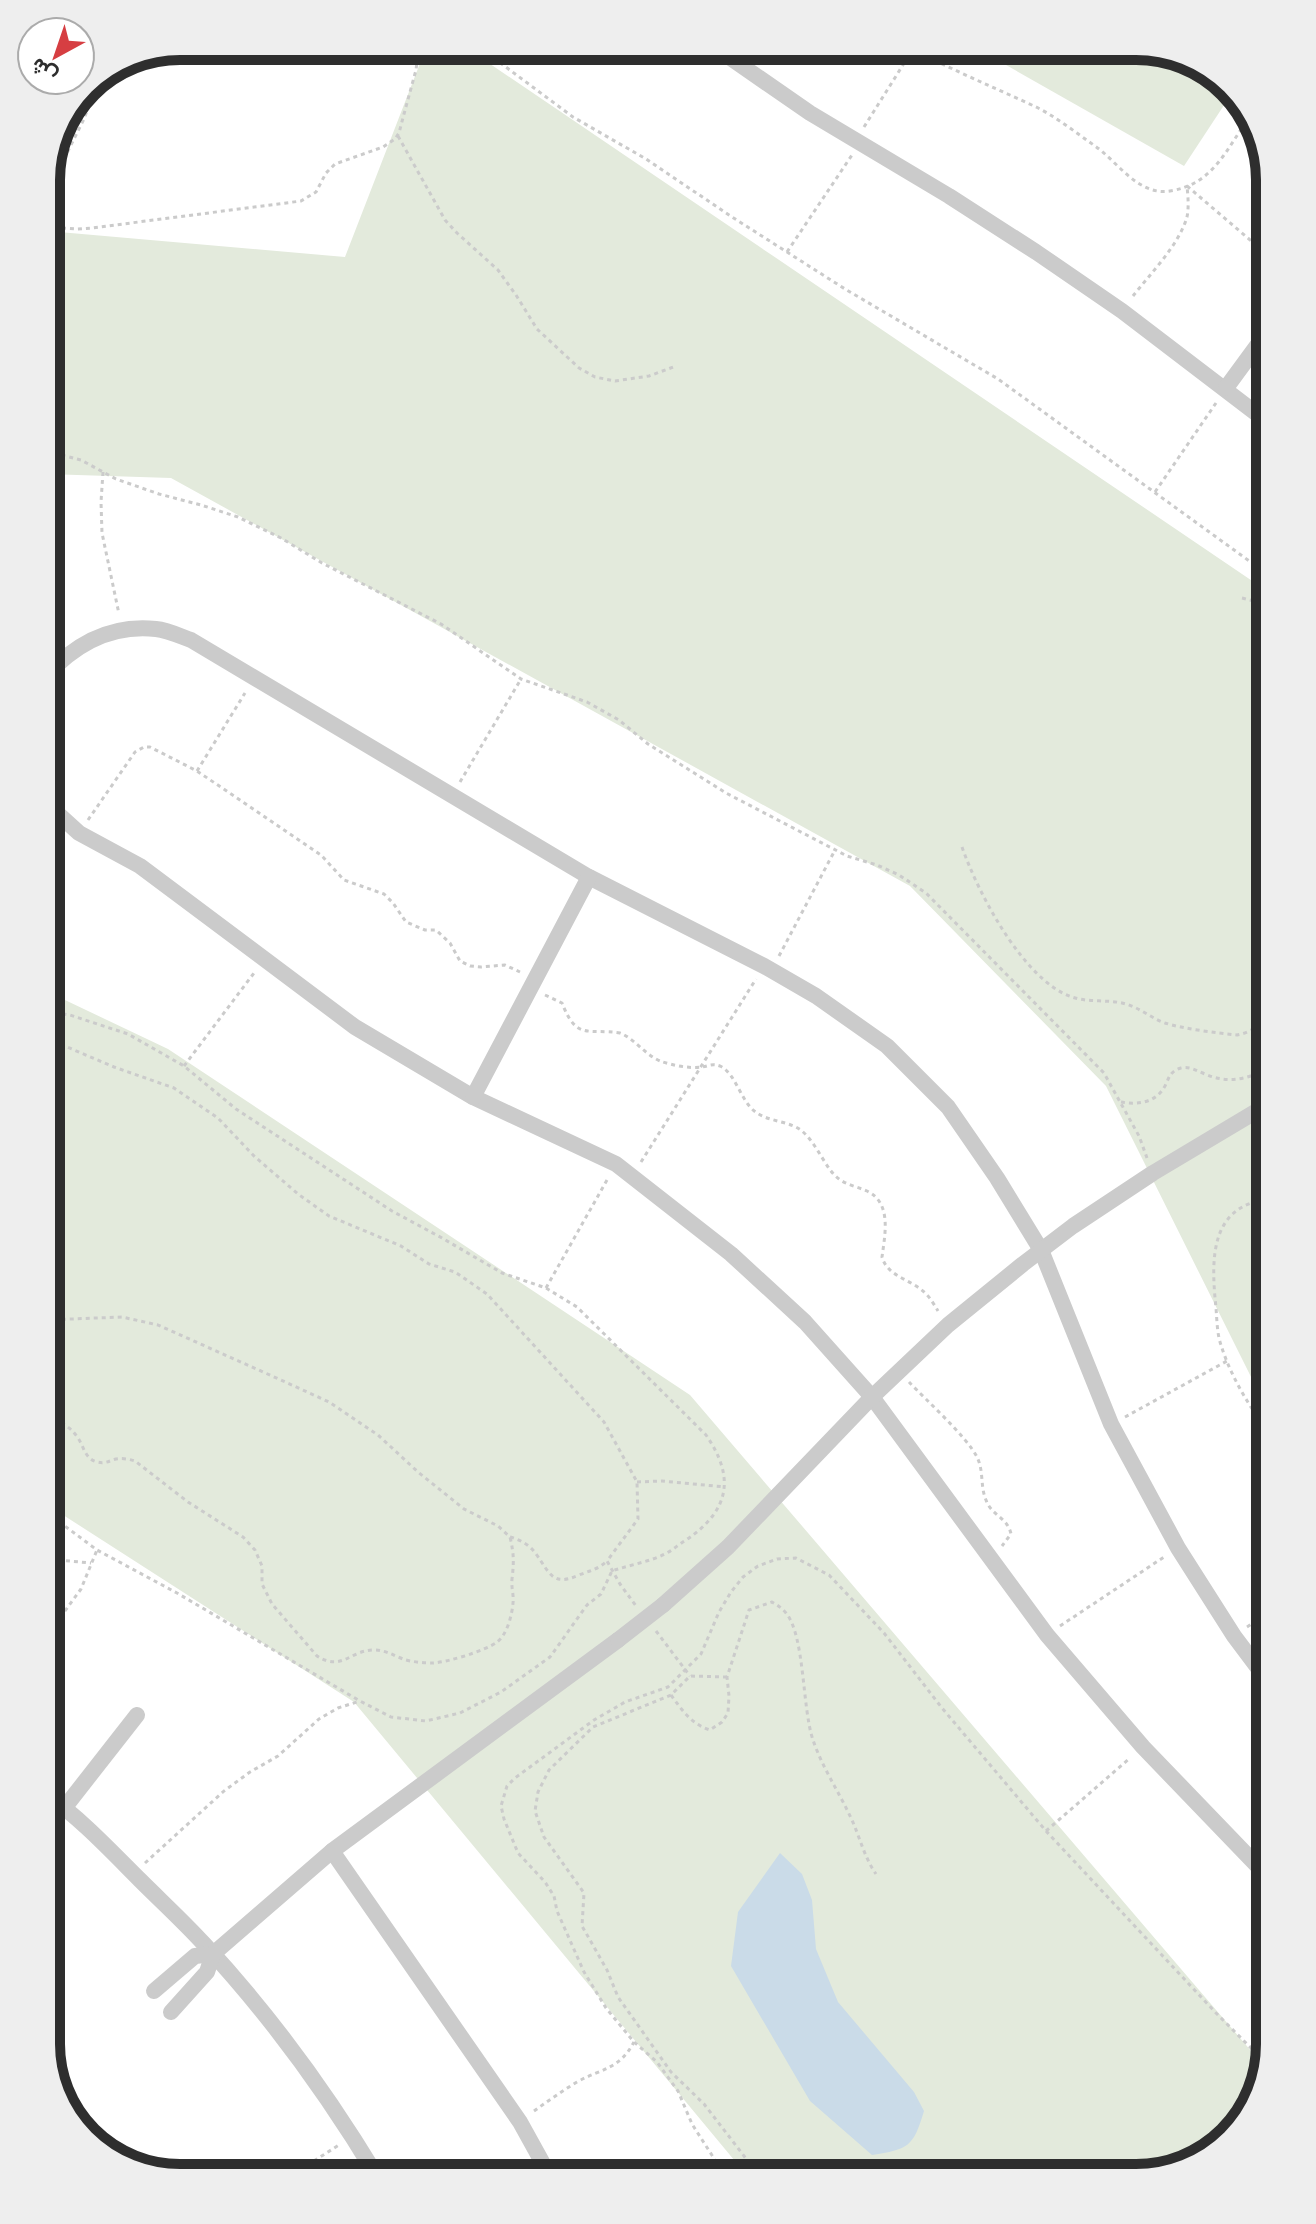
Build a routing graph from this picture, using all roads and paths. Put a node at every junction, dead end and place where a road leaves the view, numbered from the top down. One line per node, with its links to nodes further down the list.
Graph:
1 (417, 60): 8 (path)
2 (496, 60): 14 (path)
3 (733, 60): 9 (street)
4 (906, 60): 9 (path)
5 (935, 60): 11 (path)
6 (91, 100): 10 (path)
7 (1243, 126): 11 (path)
8 (397, 135): 12 (path); 17 (path)
9 (857, 142): 14 (path); 15 (street)
10 (61, 164)
11 (1187, 186): 13 (path); 15 (path)
12 (60, 227)
13 (1256, 245)
14 (787, 252): 22 (path)
15 (1122, 311): 18 (street)
16 (1256, 347): 18 (street)
17 (676, 366)
18 (1226, 388): 19 (street); 22 (path)
19 (1256, 413)
20 (60, 455): 21 (path)
21 (103, 472): 26 (path); 29 (path)
22 (1155, 492): 23 (path)
23 (1256, 566)
24 (1242, 598): 25 (path)
25 (1256, 602)
26 (122, 629): 27 (street); 28 (street)
27 (60, 660)
28 (254, 678): 30 (path); 31 (street)
29 (521, 679): 31 (path); 35 (path)
30 (197, 771): 33 (path); 39 (path)
31 (451, 797): 36 (street)
32 (60, 816): 33 (street)
33 (79, 833): 37 (street)
34 (962, 847): 41 (path)
35 (835, 850): 38 (path); 47 (path)
36 (589, 877): 38 (street); 39 (street)
37 (264, 959): 43 (path); 46 (street)
38 (768, 968): 44 (path); 53 (street)
39 (532, 984): 44 (path); 46 (street)
40 (60, 1013): 43 (path)
41 (1256, 1026)
42 (60, 1044): 63 (path)
43 (184, 1066): 54 (path)
44 (702, 1067): 51 (path); 56 (path)
45 (1256, 1075): 47 (path)
46 (473, 1097): 49 (street)
47 (1121, 1102): 50 (path)
48 (1256, 1111): 50 (street)
49 (616, 1164): 51 (street); 54 (path)
50 (1153, 1173): 53 (street)
51 (633, 1175): 59 (street)
52 (1256, 1200): 57 (path)
53 (1041, 1250): 56 (street); 62 (street)
54 (546, 1288): 64 (path)
55 (60, 1319): 66 (path)
56 (948, 1325): 58 (street)
57 (1228, 1361): 60 (path); 62 (path)
58 (898, 1371): 59 (street); 71 (path)
59 (872, 1397): 71 (street); 90 (street, bridge)
60 (1256, 1415)
61 (60, 1422): 66 (path)
62 (1111, 1424): 67 (street)
63 (637, 1482): 64 (path); 70 (path)
64 (725, 1487): 73 (path)
65 (60, 1522): 68 (path)
66 (510, 1537): 70 (path)
67 (1178, 1548): 77 (path); 78 (street)
68 (97, 1550): 72 (path); 84 (path)
69 (60, 1560): 72 (path)
70 (607, 1561): 73 (path)
71 (992, 1561): 77 (street)
72 (91, 1563): 75 (path)
73 (612, 1571): 74 (path); 84 (path)
74 (620, 1584)
75 (60, 1618)
76 (1256, 1621): 78 (path)
77 (1047, 1635): 86 (street)
78 (1234, 1636): 79 (street)
79 (1256, 1665)
80 (686, 1670): 81 (path); 89 (path); 97 (path)
81 (690, 1676): 82 (path); 83 (path)
82 (727, 1677): 83 (path); 93 (path)
83 (671, 1695): 100 (path)
84 (360, 1701): 92 (path)
85 (137, 1715): 88 (street)
86 (1143, 1747): 89 (path); 91 (street)
87 (60, 1804): 88 (street)
88 (65, 1807): 92 (street)
89 (1046, 1831): 98 (path)
90 (332, 1851): 94 (street); 101 (street)
91 (1256, 1864)
92 (133, 1874): 94 (street)
93 (876, 1874)
94 (213, 1954): 95 (street); 96 (street); 102 (street)
95 (154, 1991)
96 (171, 2012)
97 (634, 2042): 99 (path); 101 (path)
98 (1255, 2052)
99 (657, 2062): 100 (path); 106 (path)
100 (671, 2072): 107 (path)
101 (520, 2122): 105 (street)
102 (353, 2136): 103 (path); 104 (street)
103 (309, 2164)
104 (370, 2164)
105 (543, 2164)
106 (717, 2164)
107 (750, 2164)

